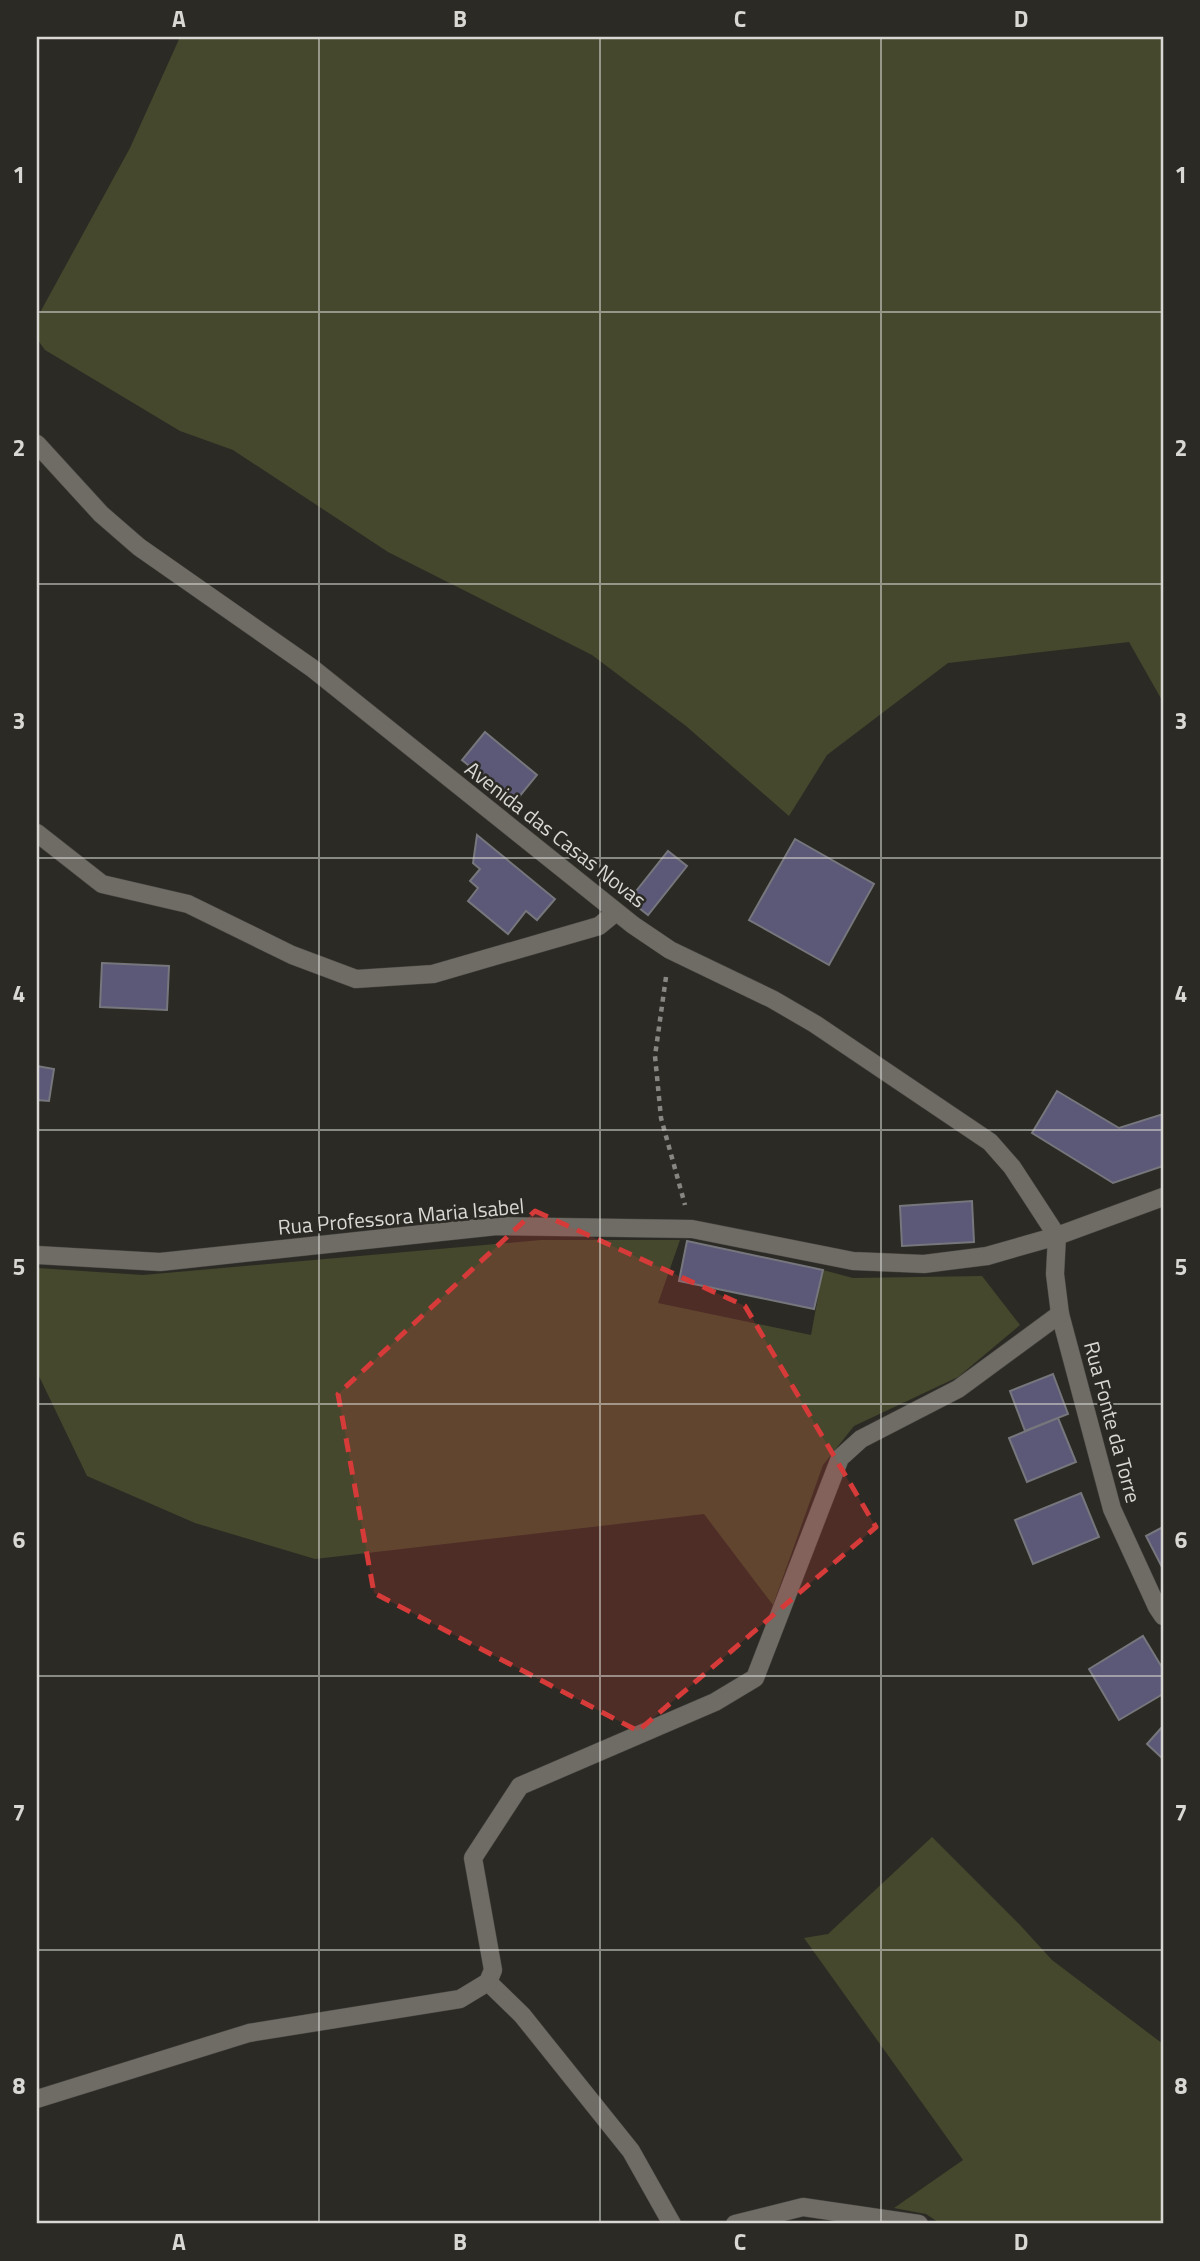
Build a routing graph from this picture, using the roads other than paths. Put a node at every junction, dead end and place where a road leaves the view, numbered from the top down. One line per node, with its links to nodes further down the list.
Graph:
1 (37, 444): 3 (street, Avenida das Casas Novas)
2 (37, 833): 3 (street)
3 (616, 912): 5 (street, Avenida das Casas Novas)
4 (1163, 1197): 5 (street, Rua Professora Maria Isabel)
5 (1057, 1236): 6 (street, Rua Professora Maria Isabel); 7 (street, Rua Fonte da Torre)
6 (37, 1255)
7 (1060, 1314): 8 (street, Rua Fonte da Torre); 9 (street)
8 (1163, 1616)
9 (488, 1982): 10 (street); 11 (street)
10 (37, 2099)
11 (672, 2224)
12 (735, 2224): 13 (street)
13 (919, 2224)

